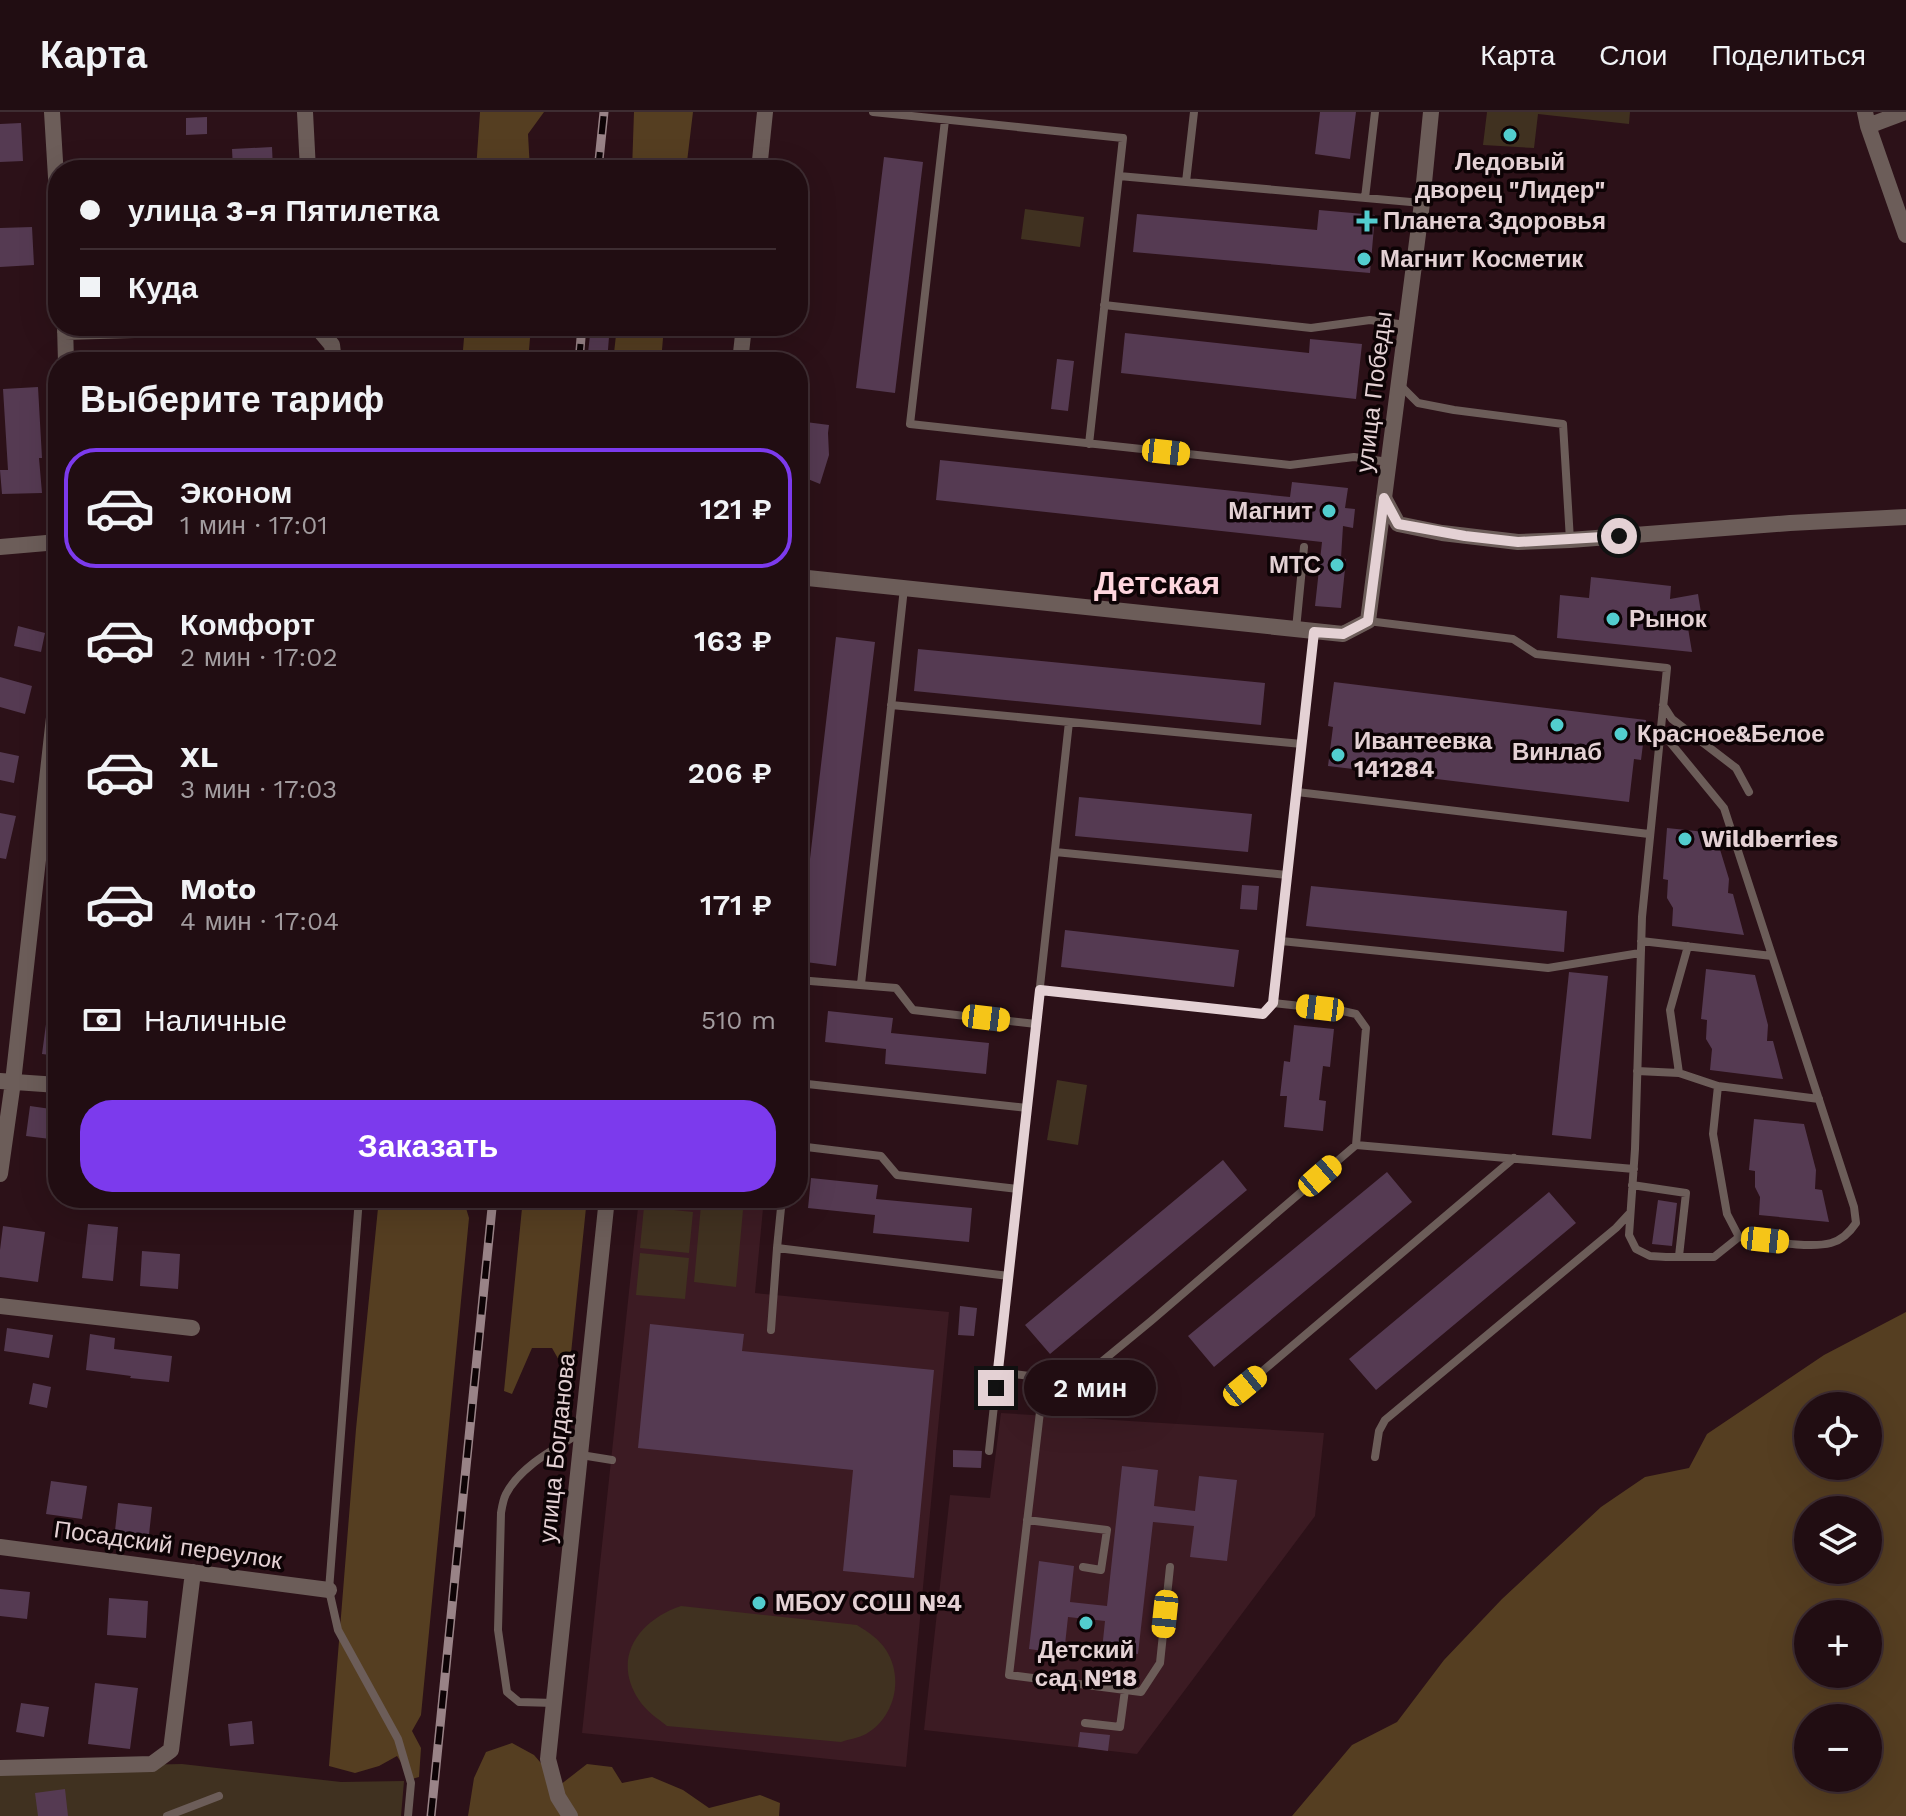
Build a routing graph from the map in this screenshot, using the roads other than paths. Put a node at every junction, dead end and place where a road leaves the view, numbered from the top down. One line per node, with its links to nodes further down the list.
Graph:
1 (52, 112): 11 (street)
2 (305, 112): 12 (street)
3 (765, 112): 13 (street)
4 (873, 112): 10 (lane)
5 (1194, 112): 15 (lane)
6 (1375, 112): 16 (lane)
7 (1431, 112): 17 (street, улица Победы)
8 (1905, 112): 9 (street)
9 (1866, 119): 18 (street)
10 (945, 120): 14 (lane); 22 (lane)
11 (55, 160)
12 (307, 160)
13 (757, 160)
14 (1119, 176): 15 (lane); 19 (lane)
15 (1186, 182): 16 (lane)
16 (1365, 198): 17 (lane)
17 (1422, 203): 20 (street, улица Победы)
18 (1906, 235)
19 (1104, 305): 20 (lane); 22 (lane)
20 (1407, 325): 21 (street, улица Победы)
21 (1399, 384): 23 (street, улица Победы); 26 (lane)
22 (1089, 444): 23 (lane)
23 (1389, 462): 24 (street, улица Победы)
24 (1384, 498): 26 (street); 32 (street, улица Победы)
25 (1906, 517): 26 (street)
26 (1570, 540)
27 (48, 543): 28 (street)
28 (0, 547)
29 (1304, 547): 33 (lane)
30 (808, 578): 31 (street)
31 (904, 588): 33 (street); 35 (lane)
32 (1368, 621): 34 (street); 36 (lane)
33 (1296, 630): 34 (street)
34 (1314, 632): 39 (lane)
35 (891, 705): 37 (lane); 52 (lane)
36 (1662, 705): 38 (lane); 42 (lane)
37 (1069, 722): 39 (lane); 44 (lane)
38 (1660, 730): 43 (lane); 50 (lane)
39 (1302, 744): 41 (lane)
40 (48, 760): 58 (street)
41 (1297, 792): 43 (lane); 45 (lane)
42 (1749, 792)
43 (1649, 834): 47 (lane)
44 (1055, 852): 45 (lane); 53 (lane)
45 (1287, 875): 46 (lane)
46 (1281, 941): 49 (lane); 54 (lane)
47 (1641, 941): 48 (lane); 49 (lane)
48 (1688, 946): 50 (lane); 57 (lane)
49 (1640, 953): 56 (lane)
50 (1772, 956): 62 (lane)
51 (808, 981): 52 (lane)
52 (861, 984): 55 (lane)
53 (1040, 990): 54 (lane); 55 (lane)
54 (1273, 1003): 64 (lane)
55 (1036, 1024): 63 (lane)
56 (1637, 1071): 57 (lane); 67 (lane)
57 (1679, 1073): 61 (lane)
58 (7, 1082): 59 (street); 68 (street)
59 (48, 1084)
60 (808, 1084): 63 (lane)
61 (1718, 1086): 62 (lane); 75 (lane)
62 (1819, 1099): 75 (lane)
63 (1027, 1108): 70 (lane)
64 (1356, 1145): 66 (lane); 83 (lane)
65 (808, 1147): 70 (lane)
66 (1514, 1158): 67 (lane); 84 (lane)
67 (1634, 1169): 69 (lane)
68 (0, 1174)
69 (1632, 1185): 74 (lane); 77 (lane)
70 (1018, 1189): 78 (lane)
71 (358, 1208): 95 (lane)
72 (606, 1208): 85 (street, улица Богданова)
73 (781, 1208): 76 (lane)
74 (1630, 1213): 77 (lane); 88 (lane)
75 (1739, 1237): 77 (lane)
76 (777, 1248): 78 (lane); 81 (lane)
77 (1679, 1256)
78 (1009, 1276): 82 (lane)
79 (0, 1306): 80 (street)
80 (192, 1328)
81 (771, 1330)
82 (998, 1372): 83 (lane); 86 (lane)
83 (1044, 1378): 90 (lane)
84 (1245, 1386)
85 (583, 1431): 87 (street, улица Богданова); 97 (lane)
86 (989, 1451)
87 (581, 1455): 89 (lane); 97 (street, улица Богданова)
88 (1375, 1457)
89 (612, 1460)
90 (1027, 1520): 92 (lane); 96 (lane)
91 (0, 1547): 94 (street, Посадский переулок)
92 (1083, 1567)
93 (1170, 1567): 96 (lane)
94 (193, 1572): 95 (street, Посадский переулок); 99 (street)
95 (329, 1590): 103 (lane)
96 (1125, 1690): 98 (lane)
97 (554, 1703): 101 (street, улица Богданова)
98 (1085, 1723)
99 (0, 1768)
100 (219, 1796): 102 (lane)
101 (558, 1797): 104 (lane); 105 (street, улица Богданова)
102 (167, 1816)
103 (408, 1816)
104 (556, 1816)
105 (570, 1816)

